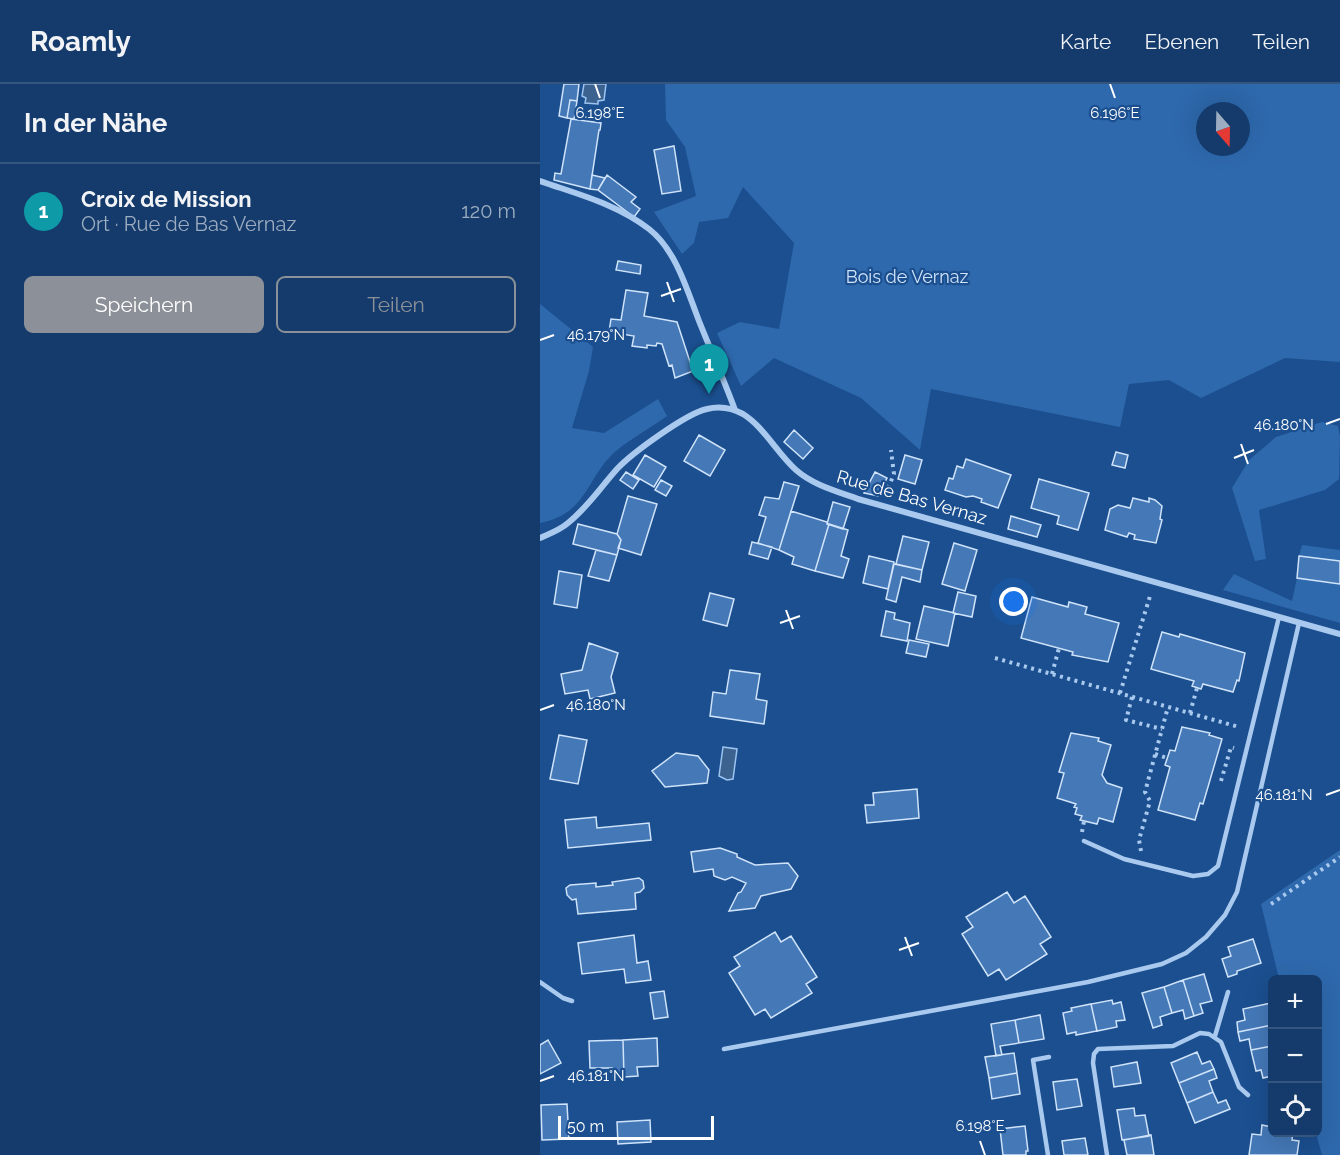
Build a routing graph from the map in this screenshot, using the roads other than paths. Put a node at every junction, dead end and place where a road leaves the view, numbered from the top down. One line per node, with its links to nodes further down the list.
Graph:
1 (540, 181): 2 (street)
2 (735, 410): 3 (street); 4 (street, Rue de Bas Vernaz)
3 (540, 538)
4 (1279, 617): 5 (street, Rue de Bas Vernaz); 7 (lane)
5 (1299, 623): 6 (street, Rue de Bas Vernaz); 12 (lane)
6 (1340, 634)
7 (1084, 841)
8 (540, 982): 10 (lane)
9 (1228, 992): 11 (lane)
10 (572, 1001)
11 (1215, 1036): 14 (lane); 16 (lane)
12 (724, 1049)
13 (1049, 1057): 15 (lane)
14 (1248, 1095)
15 (1048, 1155)
16 (1107, 1155)

